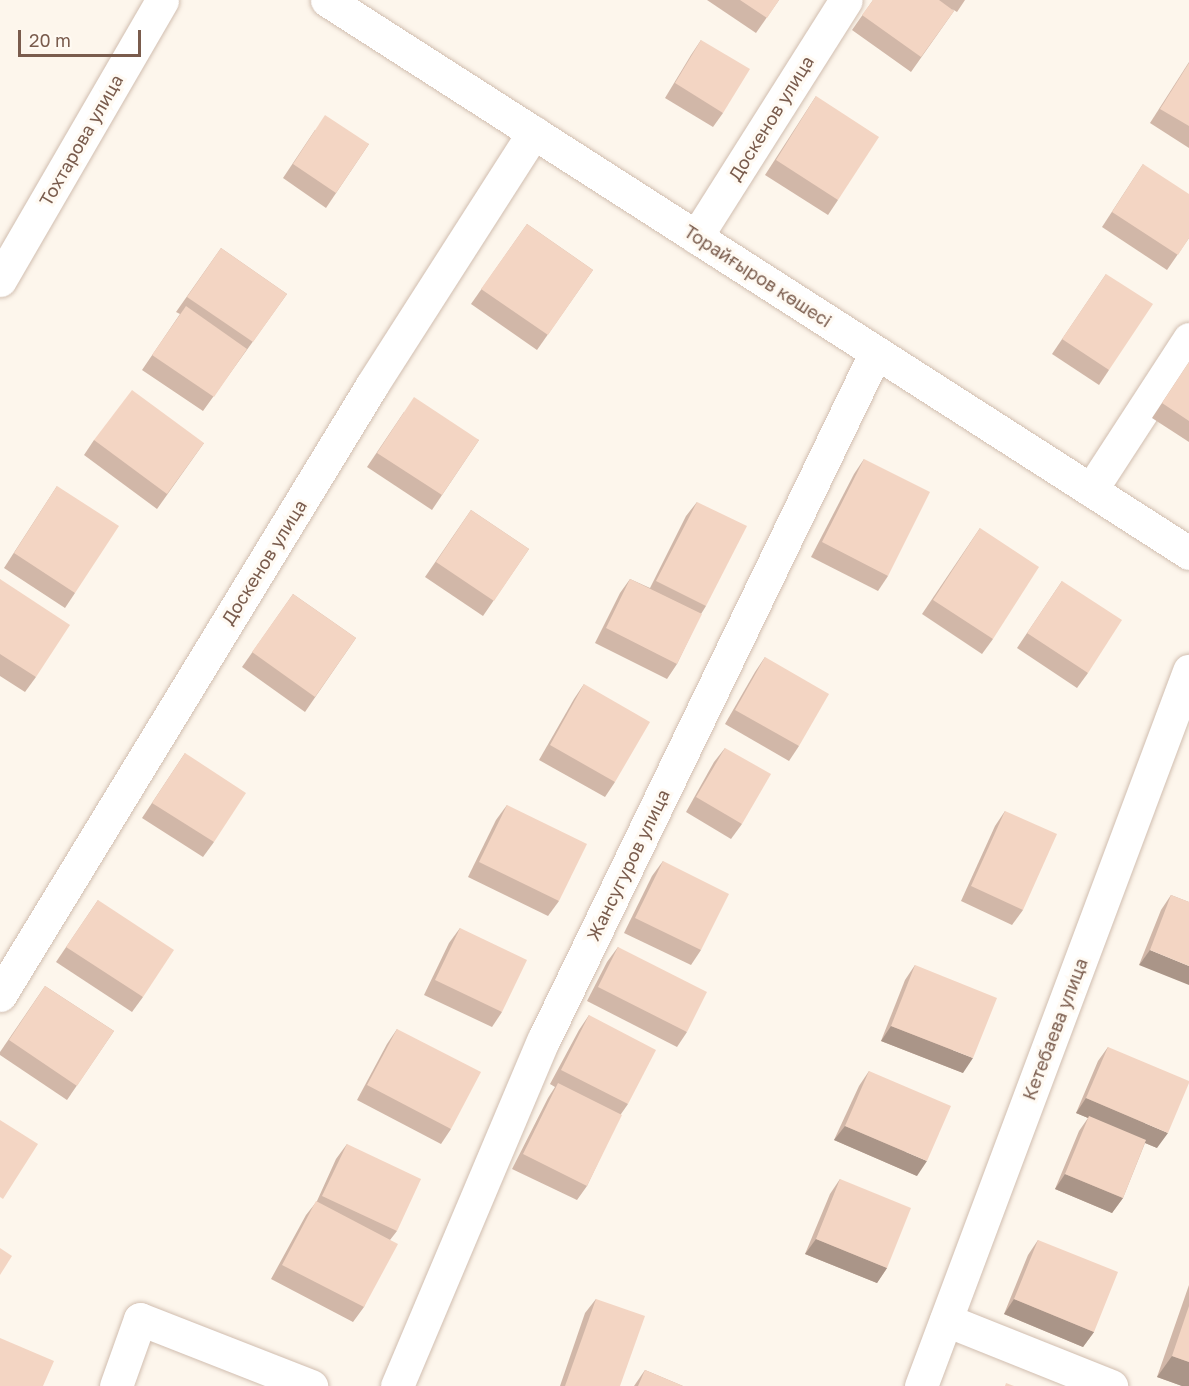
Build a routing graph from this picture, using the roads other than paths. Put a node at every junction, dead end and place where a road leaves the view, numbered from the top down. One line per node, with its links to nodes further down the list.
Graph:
1 (162, 0): 6 (street, Тохтарова улица)
2 (327, 0): 4 (street, Торайғыров көшесі)
3 (846, 0): 5 (street, Доскенов улица)
4 (534, 132): 5 (street, Торайғыров көшесі); 12 (street, Доскенов улица)
5 (696, 237): 8 (street, Торайғыров көшесі)
6 (0, 280)
7 (1189, 339): 9 (street)
8 (876, 352): 9 (street, Торайғыров көшесі); 16 (street, Жансугуров улица)
9 (1091, 490): 10 (street, Торайғыров көшесі)
10 (1189, 553)
11 (1189, 671): 13 (street, Кетебаева улица)
12 (0, 995)
13 (946, 1320): 17 (street, Кетебаева улица); 18 (street)
14 (116, 1386): 15 (street)
15 (311, 1386)
16 (397, 1386)
17 (921, 1386)
18 (1111, 1386)

